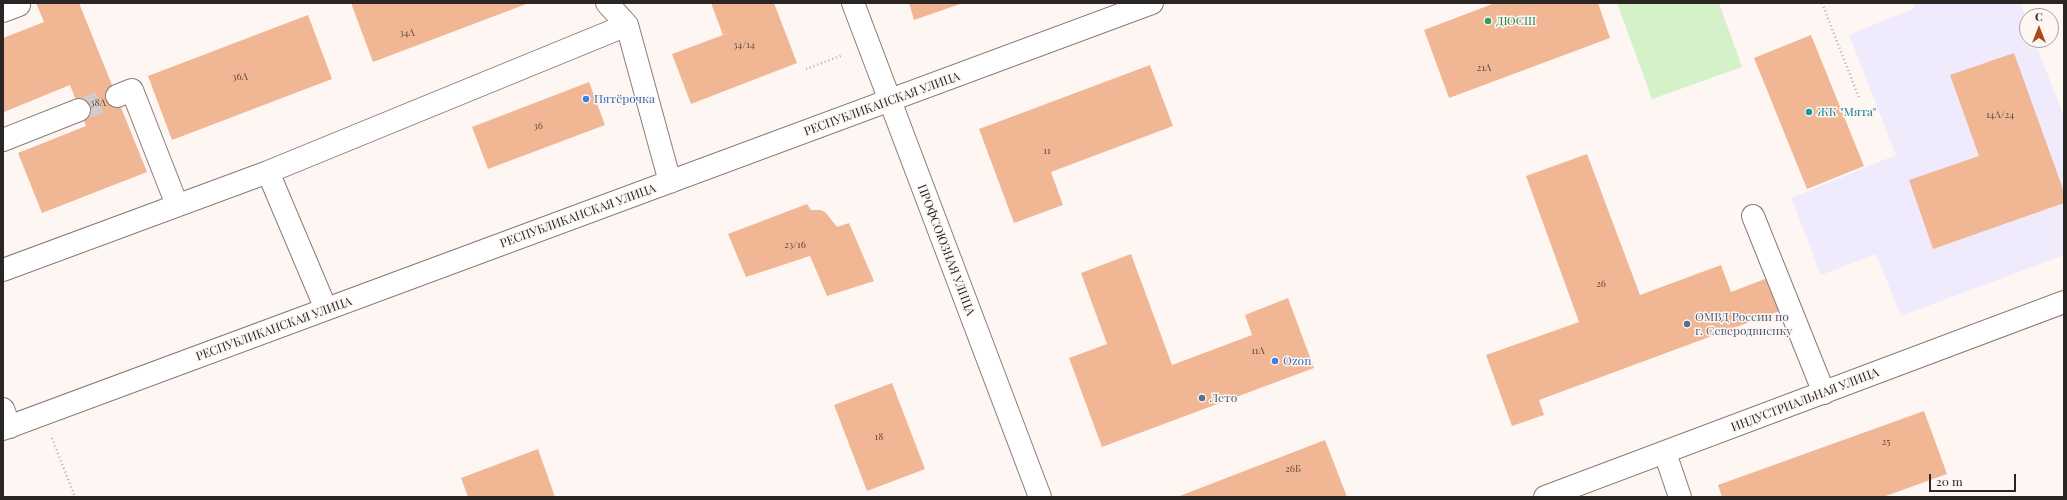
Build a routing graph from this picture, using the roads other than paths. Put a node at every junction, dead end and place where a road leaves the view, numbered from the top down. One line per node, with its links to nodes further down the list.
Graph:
1 (607, 3): 4 (street)
2 (852, 3): 6 (street, ПРОФСОЮЗНАЯ УЛИЦА)
3 (1152, 3): 6 (street, РЕСПУБЛИКАНСКАЯ УЛИЦА)
4 (627, 26): 9 (street); 10 (street)
5 (116, 96): 11 (street)
6 (889, 101): 10 (street, РЕСПУБЛИКАНСКАЯ УЛИЦА); 19 (street, ПРОФСОЮЗНАЯ УЛИЦА)
7 (80, 110): 8 (street)
8 (3, 140)
9 (268, 172): 11 (street); 15 (street)
10 (670, 182): 15 (street, РЕСПУБЛИКАНСКАЯ УЛИЦА)
11 (177, 205): 13 (street)
12 (1753, 216): 16 (street)
13 (3, 270)
14 (2064, 302): 16 (street, ИНДУСТРИАЛЬНАЯ УЛИЦА)
15 (326, 310): 17 (street, РЕСПУБЛИКАНСКАЯ УЛИЦА)
16 (1824, 393): 18 (street, ИНДУСТРИАЛЬНАЯ УЛИЦА)
17 (5, 422)
18 (1665, 453): 20 (street, ИНДУСТРИАЛЬНАЯ УЛИЦА); 21 (street)
19 (1040, 497)
20 (1545, 497)
21 (1680, 497)

